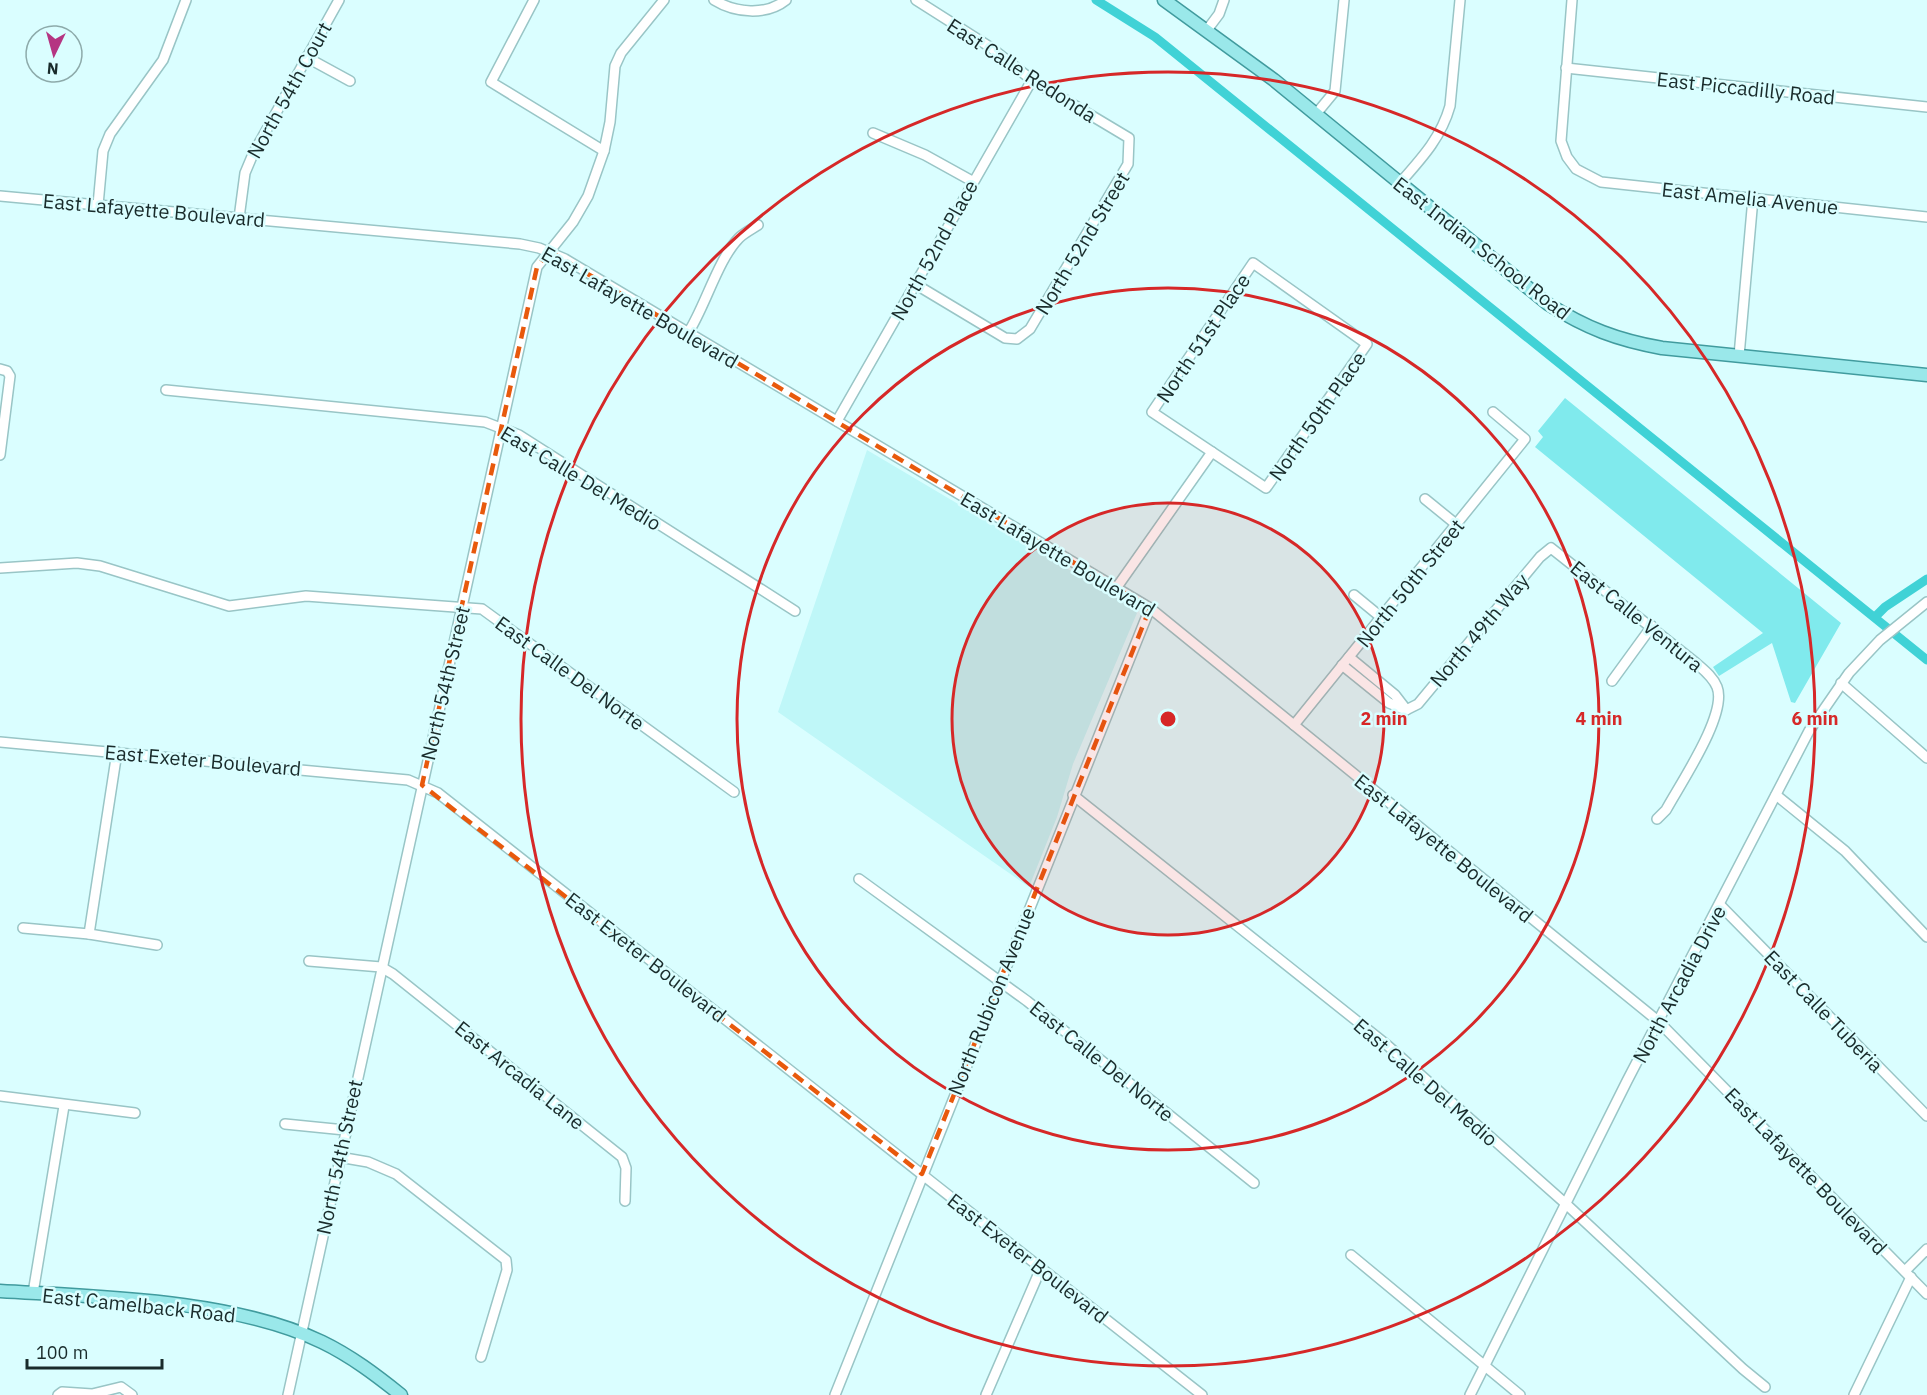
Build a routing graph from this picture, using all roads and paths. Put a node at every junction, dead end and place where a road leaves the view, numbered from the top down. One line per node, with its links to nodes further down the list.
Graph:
1 (186, 0): 27 (street)
2 (339, 0): 14 (street, North 54th Court)
3 (534, 0): 22 (street)
4 (664, 0): 22 (street, North 54th Street)
5 (714, 0): 6 (street)
6 (786, 0)
7 (916, 0): 16 (street, East Calle Redonda)
8 (1164, 0): 13 (main road, East Indian School Road)
9 (1224, 0): 13 (street)
10 (1344, 0): 19 (street)
11 (1460, 0): 24 (street)
12 (1572, 0): 15 (street)
13 (1207, 30): 19 (main road, East Indian School Road)
14 (306, 57): 17 (street); 29 (street, North 54th Court)
15 (1566, 69): 18 (street, East Piccadilly Road); 26 (street, East Amelia Avenue)
16 (1032, 80): 21 (street, East Calle Redonda); 23 (street, North 52nd Place)
17 (350, 81)
18 (1927, 107)
19 (1316, 114): 24 (main road, East Indian School Road)
20 (873, 133): 23 (street)
21 (1129, 138): 33 (street, North 52nd Street)
22 (603, 151): 31 (street, North 54th Street)
23 (972, 181): 33 (street, North 52nd Place)
24 (1399, 184): 35 (main road, East Indian School Road)
25 (0, 196): 27 (street, East Lafayette Boulevard)
26 (1753, 198): 28 (street, East Amelia Avenue); 35 (street)
27 (98, 205): 29 (street, East Lafayette Boulevard)
28 (1927, 216)
29 (239, 218): 31 (street, East Lafayette Boulevard)
30 (758, 225): 34 (street)
31 (549, 251): 34 (street, East Lafayette Boulevard); 41 (street, North 54th Street)
32 (1253, 263): 42 (street, North 51st Place); 42 (street, North 50th Place)
33 (915, 284): 40 (street, North 52nd Place)
34 (688, 333): 40 (street, East Lafayette Boulevard)
35 (1740, 356): 37 (main road, East Indian School Road)
36 (3, 370): 43 (street)
37 (1927, 375)
38 (166, 390): 41 (street, East Calle Del Medio)
39 (1493, 412): 45 (street, North 50th Street)
40 (837, 421): 48 (street, East Lafayette Boulevard)
41 (501, 428): 52 (street, North 54th Street); 53 (street, East Calle Del Medio)
42 (1212, 452): 48 (street)
43 (0, 455)
44 (1425, 499): 45 (street)
45 (1457, 525): 54 (street, North 50th Street)
46 (1551, 548): 55 (street, East Calle Ventura); 56 (street, North 49th Way)
47 (0, 568): 52 (street, East Calle Del Norte)
48 (1117, 587): 51 (street, East Lafayette Boulevard)
49 (1354, 595): 54 (street)
50 (1927, 602): 58 (street, North Arcadia Drive)
51 (1150, 608): 59 (street, East Lafayette Boulevard); 65 (street, North Rubicon Avenue)
52 (462, 609): 63 (street, North 54th Street); 64 (street, East Calle Del Norte)
53 (795, 611)
54 (1382, 618): 56 (street, North 50th Street)
55 (1652, 626): 57 (street); 67 (street, East Calle Ventura)
56 (1346, 661): 59 (street, North 50th Street)
57 (1612, 681)
58 (1841, 683): 62 (street); 66 (street, North Arcadia Drive)
59 (1294, 724): 77 (street, East Lafayette Boulevard)
60 (0, 742): 61 (street, East Exeter Boulevard)
61 (117, 752): 63 (street, East Exeter Boulevard); 71 (street)
62 (1927, 758)
63 (422, 785): 75 (street, North 54th Street); 85 (street, East Exeter Boulevard)
64 (734, 792)
65 (1073, 795): 76 (street, North Rubicon Avenue); 88 (street, East Calle Del Medio)
66 (1776, 795): 69 (street, North Arcadia Drive); 72 (street)
67 (1657, 819)
68 (859, 879): 76 (street, East Calle Del Norte)
69 (1720, 905): 77 (street, North Arcadia Drive); 81 (street, East Calle Tuberia)
70 (23, 928): 71 (street)
71 (89, 934): 73 (street)
72 (1927, 937)
73 (157, 945)
74 (309, 961): 75 (street)
75 (381, 967): 83 (street, North 54th Street); 87 (street, East Arcadia Lane)
76 (1000, 980): 85 (street, North Rubicon Avenue); 86 (street, East Calle Del Norte)
77 (1658, 1021): 88 (street, North Arcadia Drive); 92 (street, East Lafayette Boulevard)
78 (0, 1096): 79 (street)
79 (64, 1106): 80 (street); 94 (street)
80 (135, 1113)
81 (1927, 1116)
82 (285, 1124): 83 (street)
83 (345, 1130): 84 (street, North 54th Street)
84 (339, 1157): 96 (street, North 54th Street); 97 (street)
85 (922, 1174): 91 (street, East Exeter Boulevard); 104 (street, North Rubicon Avenue)
86 (1254, 1183)
87 (625, 1201)
88 (1566, 1204): 98 (street, North Arcadia Drive); 99 (street, East Calle Del Medio)
89 (1927, 1249): 92 (street)
90 (1351, 1255): 98 (street)
91 (1041, 1268): 105 (street); 106 (street, East Exeter Boulevard)
92 (1908, 1274): 95 (street, East Lafayette Boulevard); 109 (street)
93 (0, 1291): 94 (main road, East Camelback Road)
94 (33, 1293): 96 (main road, East Camelback Road)
95 (1927, 1294)
96 (300, 1333): 102 (street, North 54th Street); 103 (main road, East Camelback Road)
97 (481, 1357)
98 (1486, 1365): 107 (street, North Arcadia Drive); 108 (street)
99 (1765, 1386)
100 (58, 1395): 101 (street)
101 (132, 1395)
102 (288, 1395)
103 (401, 1395)
104 (835, 1395)
105 (986, 1395)
106 (1202, 1395)
107 (1470, 1395)
108 (1520, 1395)
109 (1854, 1395)

